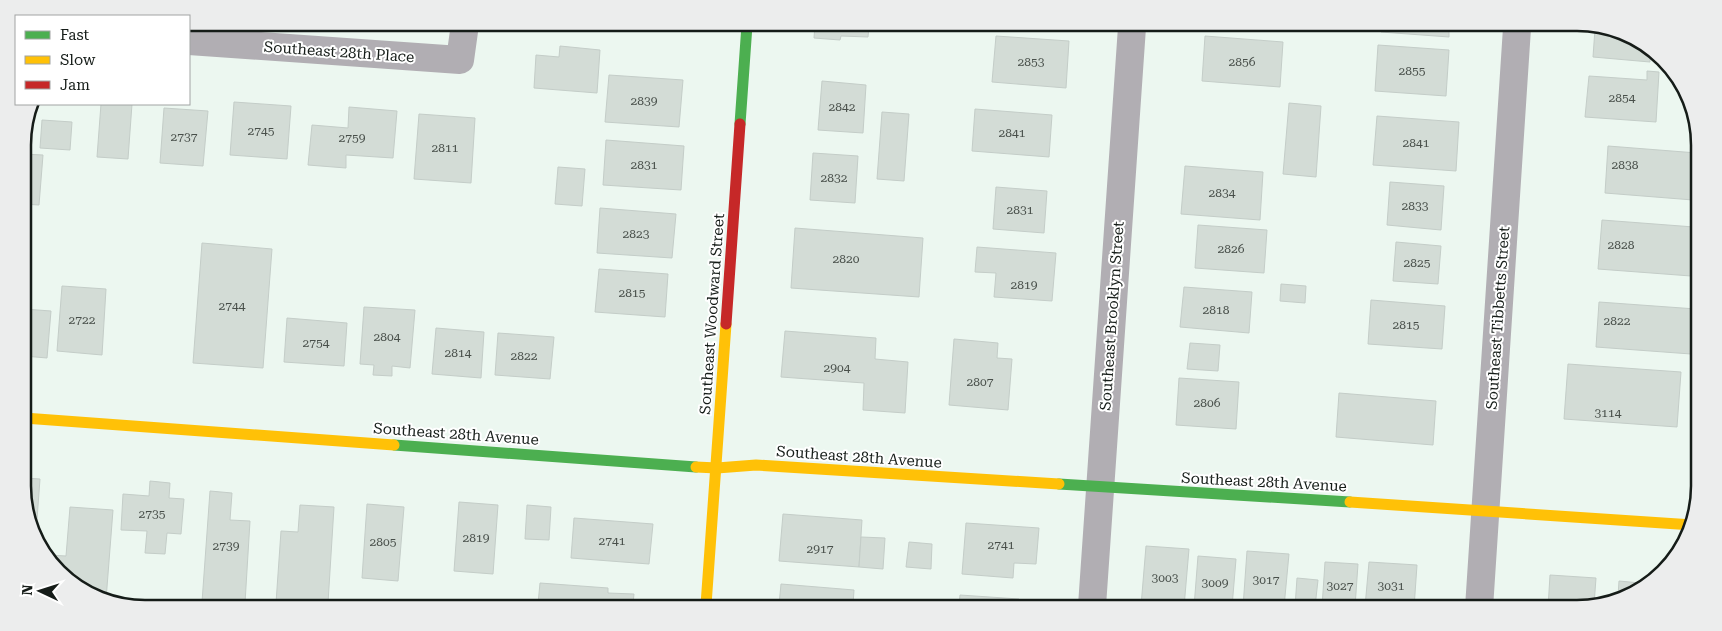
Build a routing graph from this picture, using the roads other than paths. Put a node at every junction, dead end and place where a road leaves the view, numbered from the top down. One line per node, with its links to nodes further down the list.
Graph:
1 (464, 31): 5 (street, Southeast 28th Place)
2 (747, 31): 7 (street, Southeast Woodward Street)
3 (1132, 31): 8 (street, Southeast Brooklyn Street)
4 (1517, 31): 9 (street, Southeast Tibbetts Street)
5 (190, 41)
6 (31, 419): 7 (street, Southeast 28th Avenue)
7 (717, 468): 8 (street, Southeast 28th Avenue); 11 (street, Southeast Woodward Street)
8 (1100, 488): 9 (street, Southeast 28th Avenue); 12 (street, Southeast Brooklyn Street)
9 (1486, 510): 10 (street, Southeast 28th Avenue); 13 (street, Southeast Tibbetts Street)
10 (1684, 524)
11 (706, 600)
12 (1092, 600)
13 (1480, 600)

